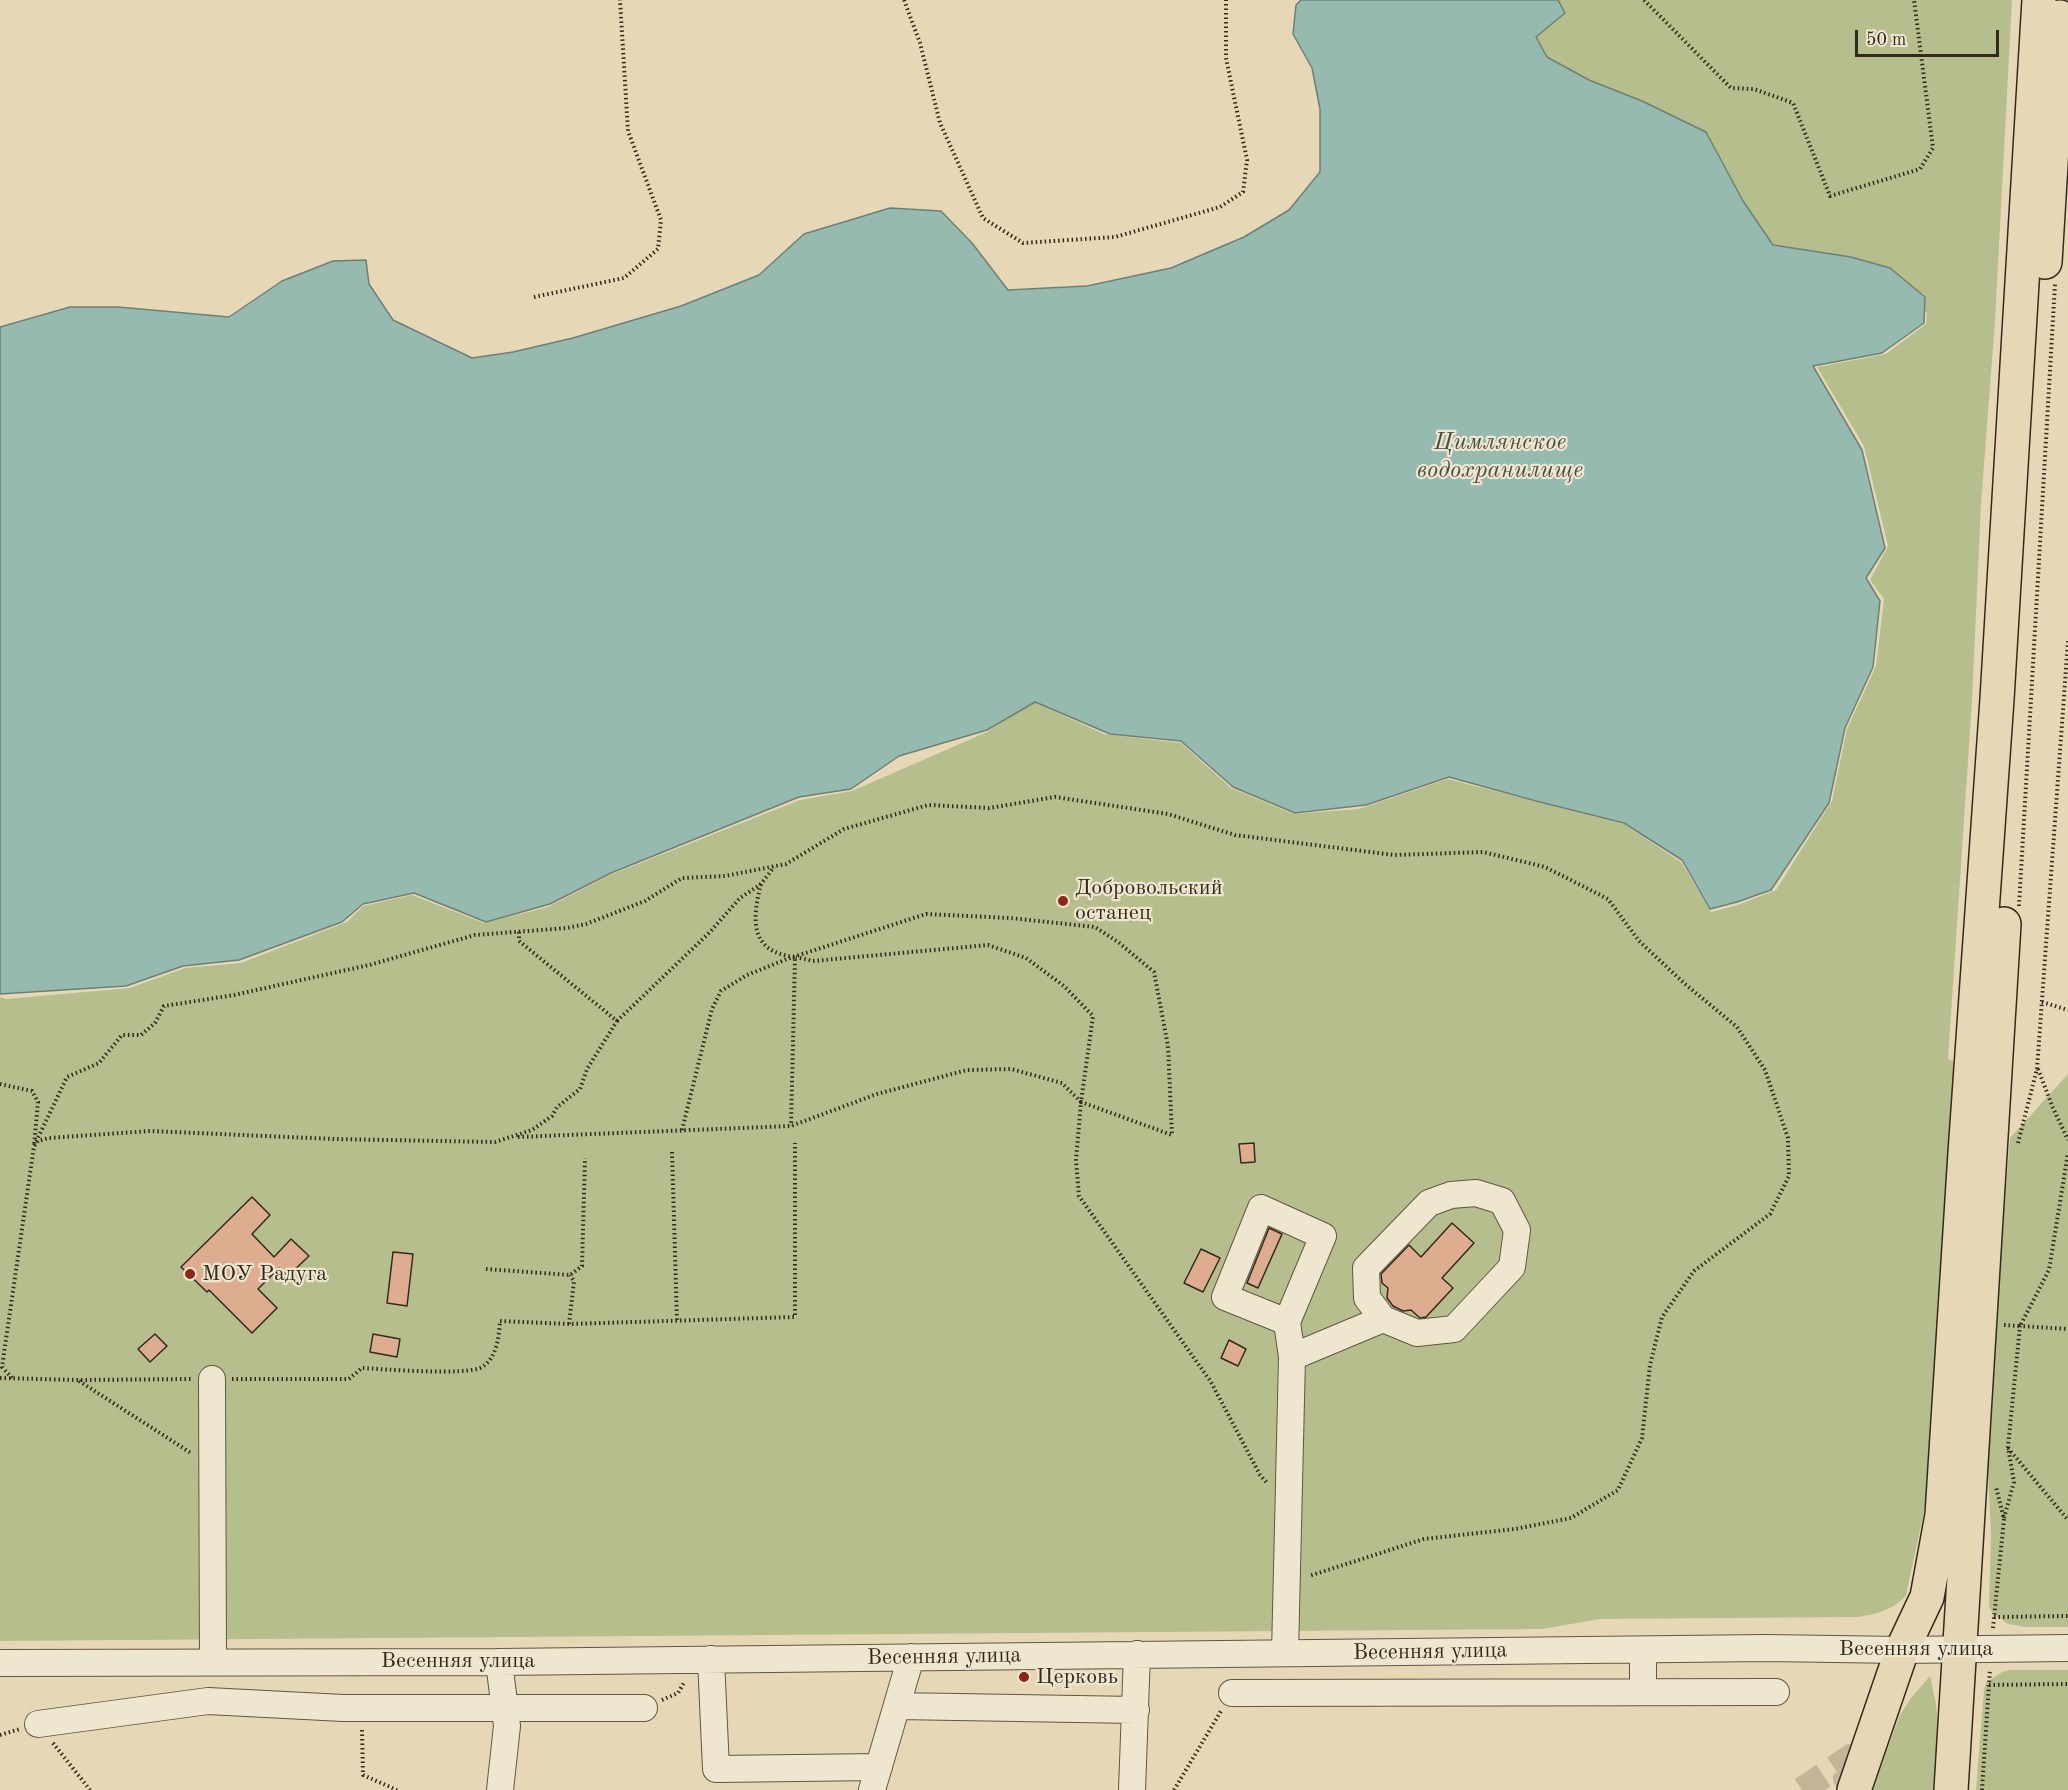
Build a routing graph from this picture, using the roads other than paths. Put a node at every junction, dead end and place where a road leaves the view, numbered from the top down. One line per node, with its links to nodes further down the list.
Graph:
1 (2039, 0): 10 (main road)
2 (2061, 0): 8 (main road)
3 (1383, 1319): 3 (street); 5 (street)
4 (1287, 1322): 4 (street); 5 (street)
5 (1292, 1357): 12 (street)
6 (212, 1379): 16 (street)
7 (2068, 1648): 8 (street, Весенняя улица)
8 (1959, 1649): 10 (street, Весенняя улица); 34 (main road)
9 (1643, 1650): 10 (street, Весенняя улица); 11 (street, Весенняя улица); 19 (street)
10 (1902, 1650): 33 (main road)
11 (1401, 1652): 12 (street, Весенняя улица); 22 (street)
12 (1285, 1653): 13 (street, Весенняя улица)
13 (1137, 1654): 14 (street, Весенняя улица); 26 (street)
14 (911, 1657): 15 (street, Весенняя улица); 23 (street)
15 (704, 1659): 17 (street, Весенняя улица); 29 (street)
16 (213, 1662): 17 (street, Весенняя улица); 18 (street, Весенняя улица)
17 (499, 1662): 24 (street)
18 (0, 1663)
19 (1642, 1692): 20 (street); 22 (street)
20 (1776, 1692)
21 (1232, 1693): 22 (street)
22 (1401, 1693)
23 (897, 1706): 26 (street); 29 (street)
24 (505, 1708): 25 (street); 27 (street); 30 (street)
25 (644, 1708)
26 (1136, 1710): 31 (street)
27 (38, 1724)
28 (1851, 1757): 32 (street)
29 (875, 1779)
30 (500, 1790)
31 (1132, 1790)
32 (1840, 1790)
33 (1854, 1790)
34 (1951, 1790)

